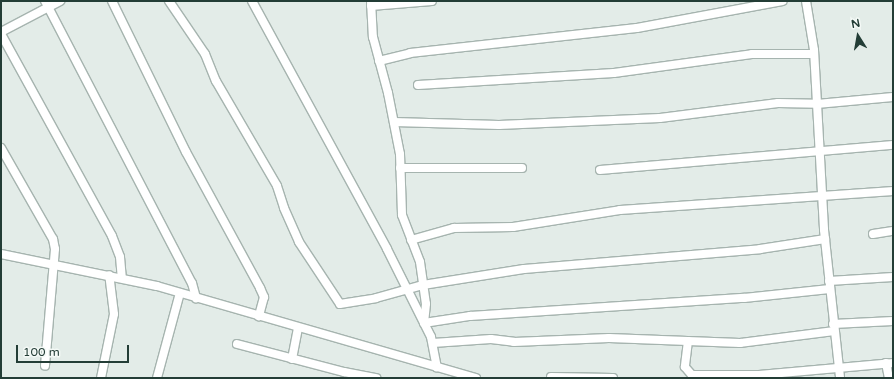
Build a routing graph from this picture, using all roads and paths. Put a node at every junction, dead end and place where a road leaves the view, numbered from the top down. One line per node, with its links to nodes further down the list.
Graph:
1 (60, 1): 8 (street)
2 (112, 1): 39 (street)
3 (169, 1): 36 (street)
4 (252, 1): 36 (street)
5 (432, 1): 9 (street)
6 (783, 1): 12 (street)
7 (806, 1): 11 (street)
8 (47, 4): 10 (street); 38 (street)
9 (371, 4): 12 (street)
10 (1, 33): 33 (street)
11 (814, 54): 13 (street); 15 (street)
12 (379, 61): 16 (street)
13 (418, 85)
14 (893, 97): 15 (street)
15 (817, 104): 16 (street); 19 (street)
16 (394, 122): 20 (street)
17 (893, 145): 19 (street)
18 (1, 148): 30 (street)
19 (820, 152): 22 (street); 24 (street)
20 (400, 168): 21 (street); 28 (street)
21 (522, 168)
22 (600, 170)
23 (893, 191): 24 (street)
24 (822, 197): 27 (street); 28 (street)
25 (893, 231): 26 (street)
26 (873, 234)
27 (825, 239): 34 (street); 35 (street)
28 (411, 240): 34 (street)
29 (1, 254): 30 (street)
30 (52, 264): 31 (street); 49 (street)
31 (109, 274): 33 (street); 54 (street)
32 (893, 277): 35 (street)
33 (122, 278): 37 (street)
34 (423, 285): 36 (street); 41 (street)
35 (829, 285): 41 (street); 43 (street)
36 (408, 290): 41 (street)
37 (180, 293): 38 (street); 55 (street)
38 (196, 298): 39 (street)
39 (259, 316): 42 (street)
40 (893, 321): 43 (street)
41 (424, 323): 45 (street)
42 (298, 328): 47 (street); 50 (street)
43 (834, 328): 44 (street); 51 (street)
44 (688, 341): 45 (street); 51 (street)
45 (433, 343): 50 (street)
46 (237, 344): 47 (street)
47 (292, 359): 56 (street)
48 (890, 363): 51 (street); 60 (street)
49 (45, 366)
50 (437, 367): 52 (street)
51 (839, 367): 59 (street)
52 (458, 376): 57 (street)
53 (551, 377): 58 (street)
54 (101, 378)
55 (157, 378)
56 (376, 378)
57 (476, 378)
58 (613, 378)
59 (840, 378)
60 (889, 378)

